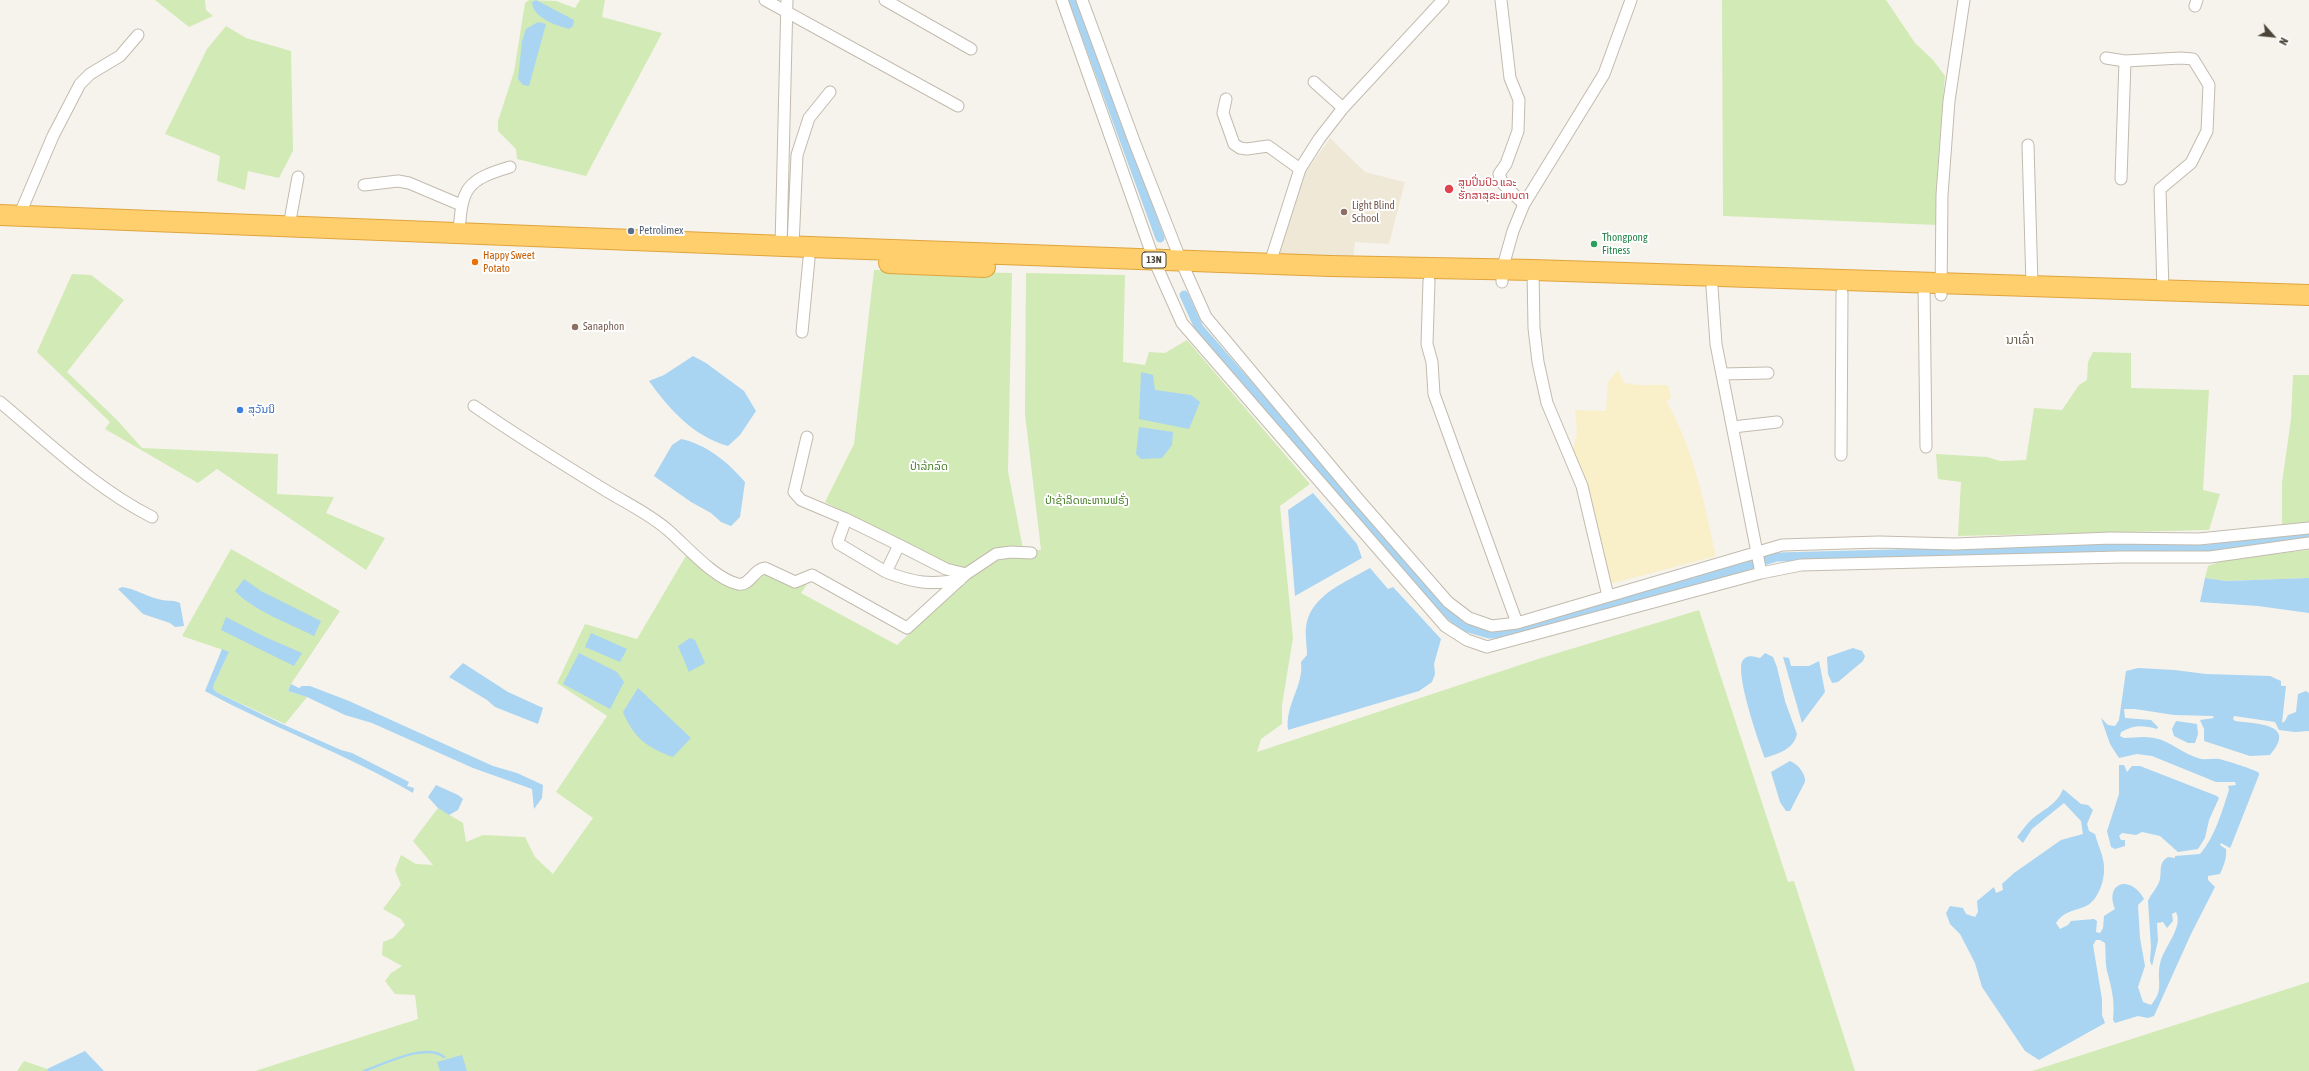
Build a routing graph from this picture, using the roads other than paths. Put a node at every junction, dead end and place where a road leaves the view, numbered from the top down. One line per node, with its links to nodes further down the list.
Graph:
1 (765, 0): 10 (street)
2 (787, 0): 10 (street)
3 (885, 0): 12 (street)
4 (1062, 0): 35 (street)
5 (1082, 0): 36 (street)
6 (1442, 0): 19 (street)
7 (1500, 0): 26 (street)
8 (1631, 0): 26 (street)
9 (1964, 0): 42 (street)
10 (786, 13): 18 (street); 32 (street)
11 (138, 35): 28 (street)
12 (971, 49)
13 (2106, 58): 14 (street)
14 (2125, 61): 24 (street); 43 (street)
15 (1314, 82): 19 (street)
16 (830, 92): 32 (street)
17 (1226, 99): 22 (street)
18 (958, 106)
19 (1343, 108): 22 (street)
20 (2028, 144): 40 (street)
21 (510, 167): 27 (street)
22 (1300, 169): 34 (street)
23 (298, 177): 29 (street)
24 (2121, 179)
25 (364, 185): 27 (street)
26 (1524, 204): 37 (street)
27 (461, 205): 31 (street)
28 (10, 215): 29 (highway, 13N)
29 (289, 226): 31 (highway, 13N)
30 (0, 227): 33 (highway, 13N)
31 (459, 232): 32 (highway, 13N)
32 (787, 246): 35 (highway, 13N)
33 (809, 259): 35 (highway, 13N); 47 (street)
34 (1270, 263): 36 (highway, 13N); 37 (highway, 13N)
35 (1157, 265): 36 (highway, 13N); 66 (street)
36 (1184, 267): 39 (highway, 13N); 70 (street)
37 (1502, 276): 38 (highway, 13N); 39 (highway, 13N)
38 (1533, 276): 41 (highway, 13N); 42 (highway, 13N); 69 (street)
39 (1429, 281): 70 (street)
40 (2032, 285): 42 (highway, 13N); 43 (highway, 13N)
41 (1712, 287): 44 (highway, 13N); 49 (street)
42 (1932, 289): 44 (highway, 13N); 46 (highway, 13N); 55 (street)
43 (2163, 292): 45 (highway, 13N)
44 (1842, 293): 56 (street)
45 (2309, 295)
46 (2309, 307)
47 (802, 332)
48 (1768, 373): 49 (street)
49 (1722, 374): 53 (street)
50 (0, 402): 57 (street)
51 (474, 406): 68 (street)
52 (1777, 422): 53 (street)
53 (1733, 427): 64 (street)
54 (807, 437): 58 (street)
55 (1926, 447)
56 (1841, 455)
57 (152, 517)
58 (846, 520): 62 (street); 67 (street)
59 (2309, 528): 60 (street)
60 (2111, 538): 64 (street); 65 (street)
61 (2309, 543): 65 (street)
62 (899, 545): 67 (street); 68 (street)
63 (1031, 553): 68 (street)
64 (1758, 555): 66 (street); 69 (street)
65 (2112, 557): 66 (street)
66 (1761, 571)
67 (886, 572): 68 (street)
68 (963, 577)
69 (1608, 596): 70 (street)
70 (1517, 622)

